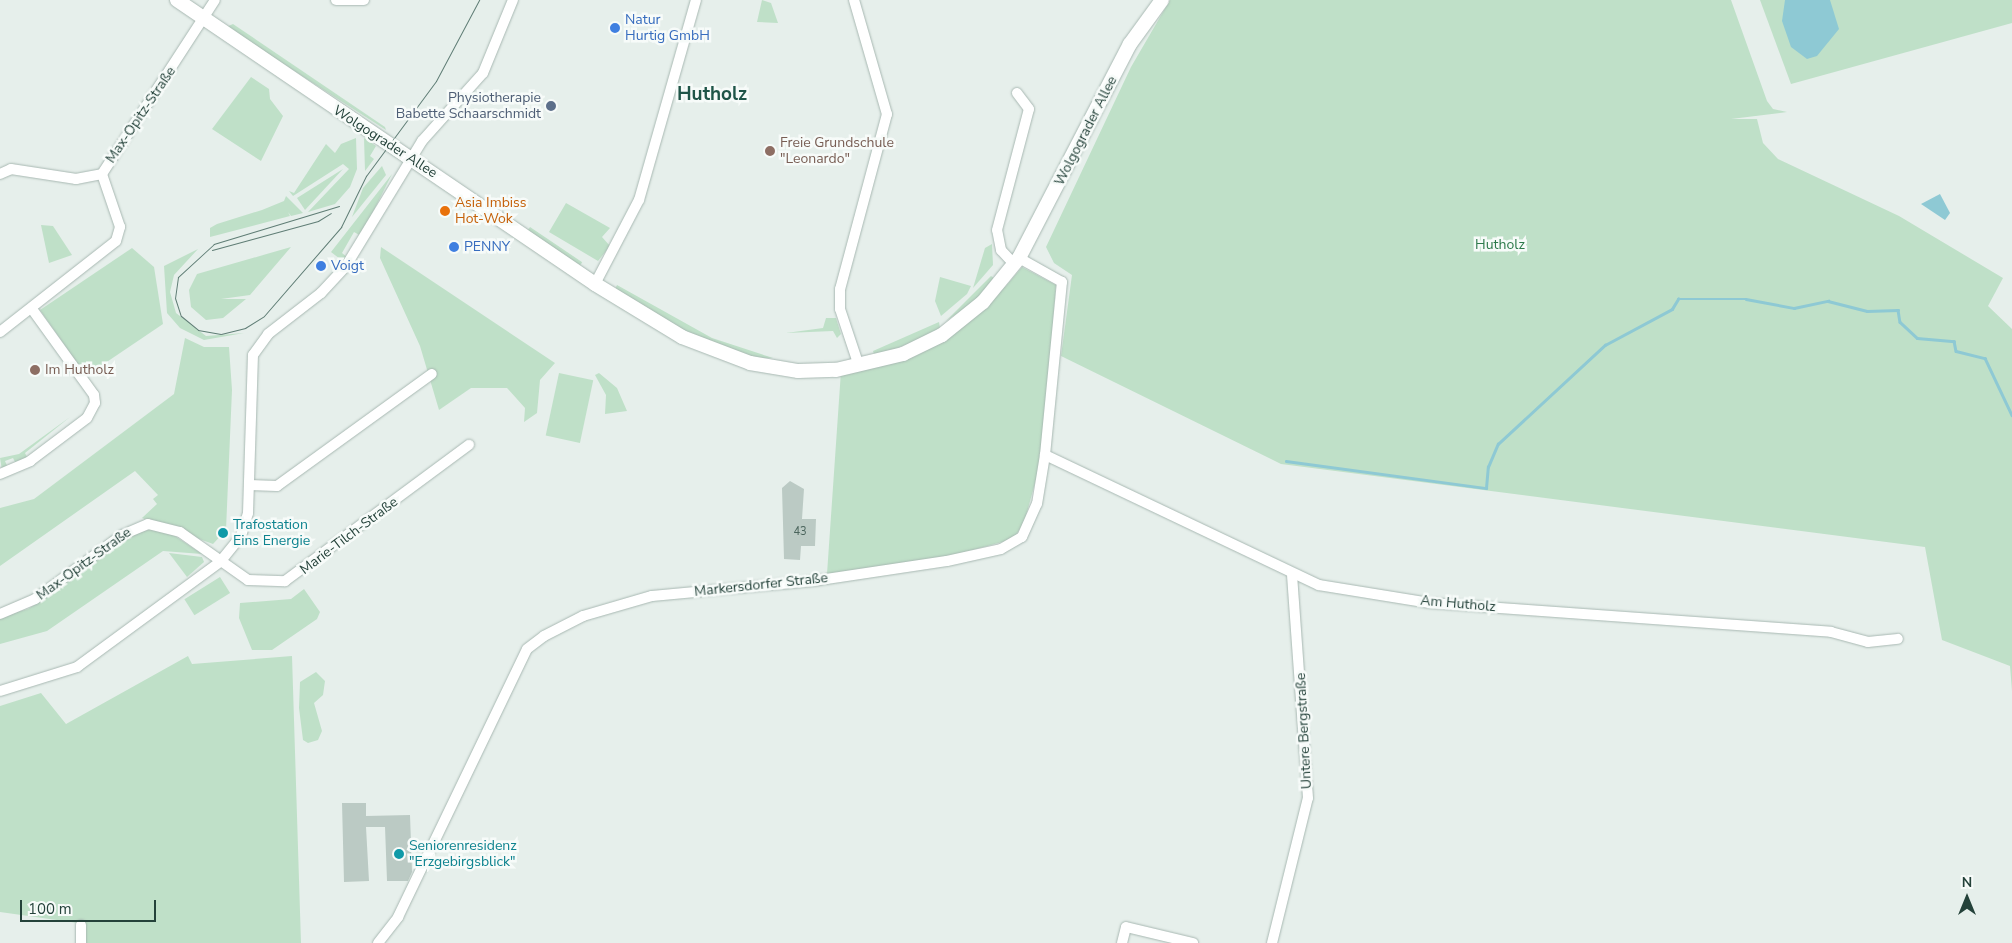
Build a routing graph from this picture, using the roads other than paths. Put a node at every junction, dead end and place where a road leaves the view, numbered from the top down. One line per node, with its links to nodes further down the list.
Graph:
1 (177, 0): 9 (main road, Wolgograder Allee)
2 (215, 0): 9 (street, Max-Opitz-Straße)
3 (364, 0): 8 (street)
4 (513, 0): 11 (street)
5 (696, 0): 15 (street)
6 (854, 0): 18 (street)
7 (1162, 0): 14 (main road, Wolgograder Allee)
8 (339, 1)
9 (203, 19): 11 (main road, Wolgograder Allee); 13 (street, Max-Opitz-Straße)
10 (1017, 93): 14 (street)
11 (412, 159): 15 (main road, Wolgograder Allee); 23 (street)
12 (0, 174): 13 (street, Max-Opitz-Straße)
13 (102, 174): 16 (street)
14 (1017, 261): 18 (main road, Wolgograder Allee); 21 (street, Markersdorfer Straße)
15 (595, 284): 18 (main road, Wolgograder Allee)
16 (32, 309): 17 (street); 22 (street)
17 (0, 332)
18 (859, 366)
19 (432, 374): 23 (street)
20 (470, 445): 24 (street, Marie-Tilch-Straße)
21 (1046, 455): 25 (street, Am Hutholz); 31 (street, Markersdorfer Straße)
22 (0, 474)
23 (249, 486): 24 (street)
24 (220, 562): 26 (street, Max-Opitz-Straße); 28 (street)
25 (1292, 576): 27 (street, Am Hutholz); 34 (street, Untere Bergstraße)
26 (0, 614)
27 (1898, 639)
28 (0, 691)
29 (81, 925): 30 (street)
30 (81, 943)
31 (378, 943)
32 (1122, 943): 33 (street)
33 (1193, 943)
34 (1272, 943)

